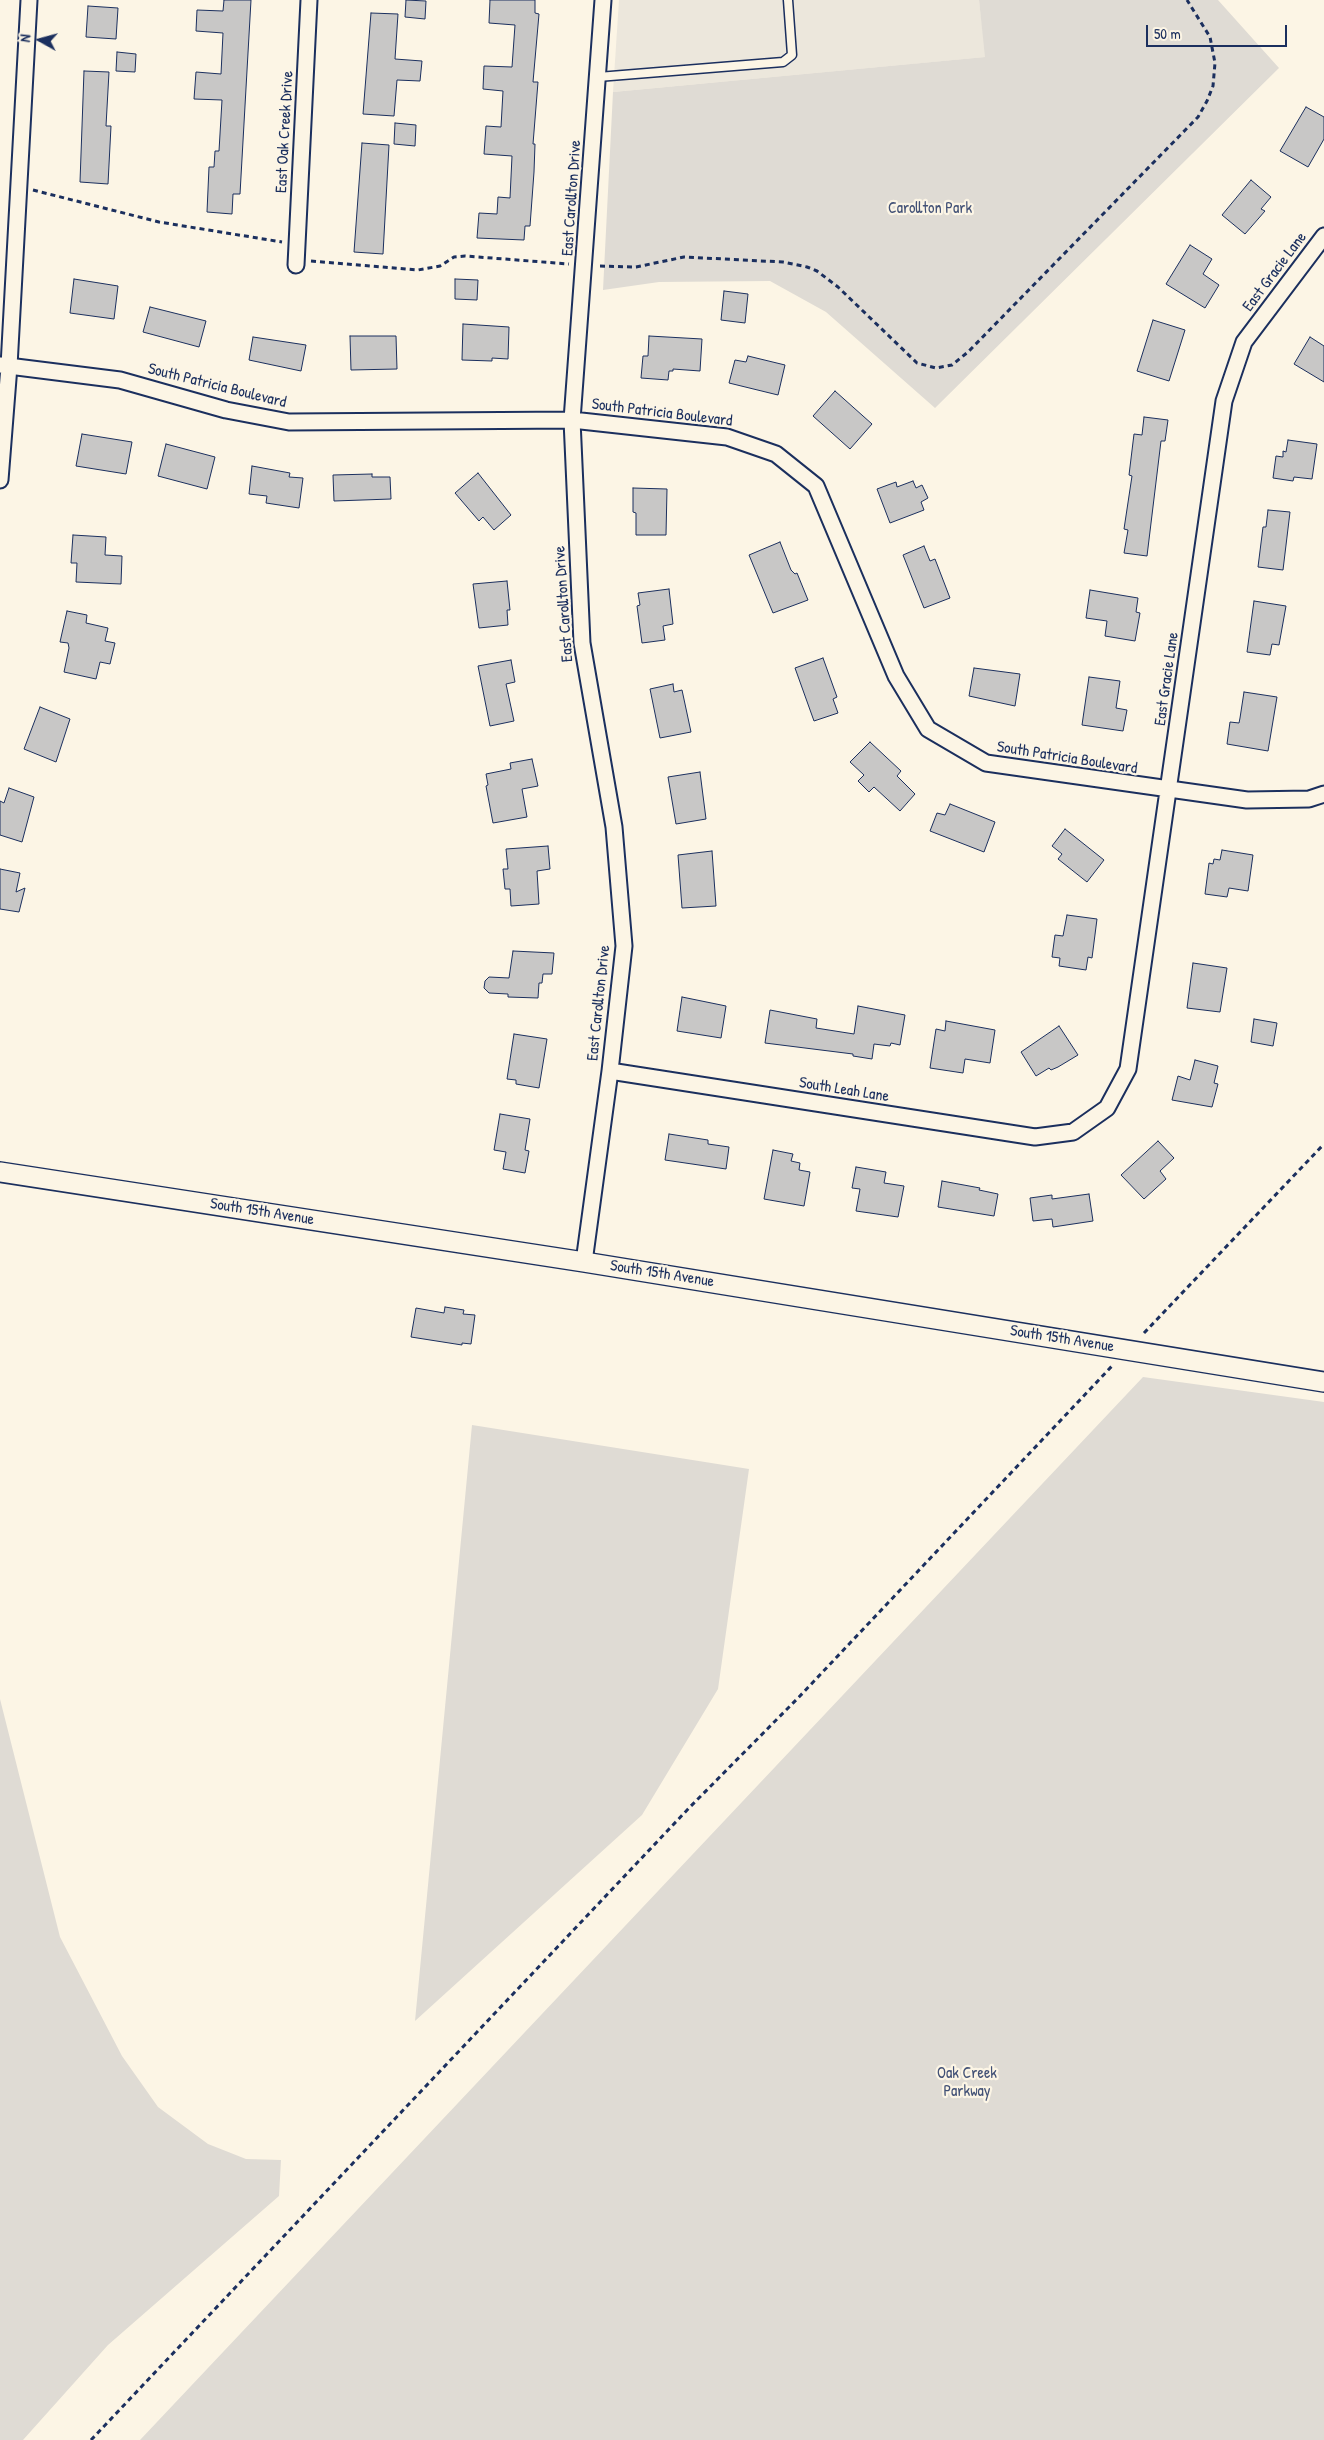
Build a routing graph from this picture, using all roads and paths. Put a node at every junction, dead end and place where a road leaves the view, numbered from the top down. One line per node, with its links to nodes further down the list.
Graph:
1 (28, 0): 7 (street)
2 (309, 0): 9 (street, East Oak Creek Drive)
3 (603, 0): 6 (street, East Carollton Drive)
4 (788, 0): 6 (lane)
5 (1187, 0): 10 (path)
6 (598, 77): 10 (street, East Carollton Drive)
7 (18, 189): 9 (path); 11 (street)
8 (1324, 236): 14 (street, East Gracie Lane)
9 (296, 256): 10 (path)
10 (585, 265): 12 (street, East Carollton Drive)
11 (5, 366): 12 (street, South Patricia Boulevard); 13 (street)
12 (572, 420): 14 (street, South Patricia Boulevard); 16 (street, East Carollton Drive)
13 (0, 480)
14 (1169, 791): 15 (street, South Patricia Boulevard); 17 (street, East Gracie Lane)
15 (1324, 794)
16 (610, 1071): 17 (street, South Leah Lane); 20 (street, East Carollton Drive)
17 (1073, 1132)
18 (1324, 1144): 21 (path)
19 (0, 1172): 20 (street, South 15th Avenue)
20 (584, 1262): 23 (street, South 15th Avenue)
21 (1138, 1339)
22 (1117, 1361): 24 (path)
23 (1324, 1382)
24 (91, 2440)

